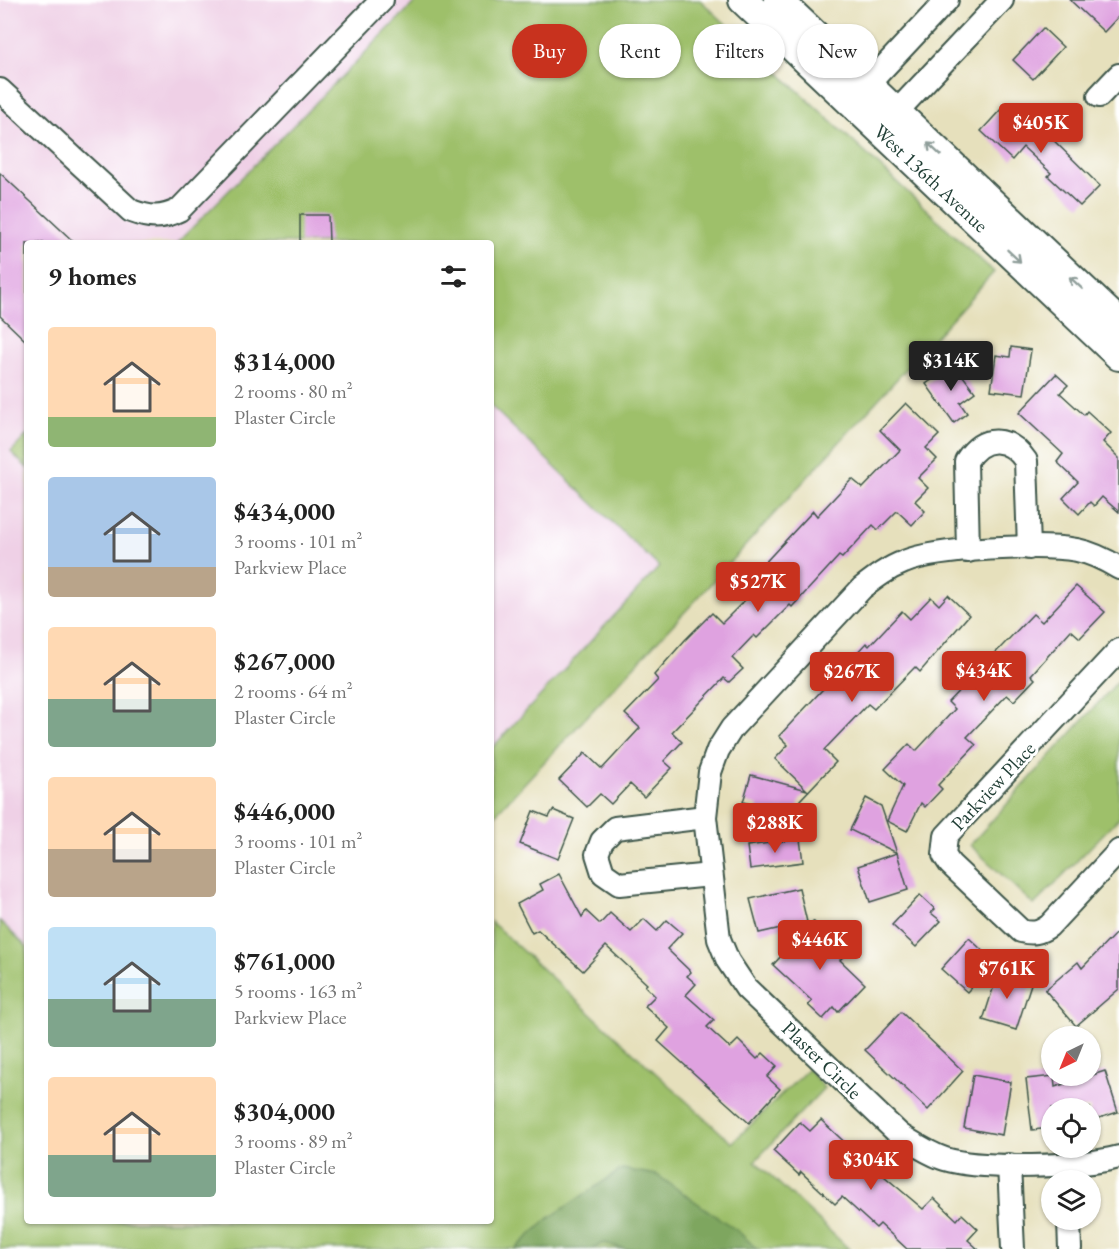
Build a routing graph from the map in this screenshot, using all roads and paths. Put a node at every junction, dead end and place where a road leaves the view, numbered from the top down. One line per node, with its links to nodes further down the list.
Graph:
1 (382, 0): 7 (street)
2 (743, 0): 8 (main road, West 136th Avenue)
3 (778, 0): 8 (main road, West 136th Avenue)
4 (947, 0): 8 (street)
5 (1002, 0): 10 (street)
6 (1119, 75): 9 (street)
7 (0, 90)
8 (859, 94): 10 (main road, West 136th Avenue)
9 (1099, 96)
10 (888, 121): 11 (main road, West 136th Avenue, one-way to 10); 12 (main road, West 136th Avenue, one-way to 12)
11 (1119, 323)
12 (1119, 356)
13 (1029, 548): 14 (street, Plaster Circle); 14 (street); 15 (street, Plaster Circle)
14 (968, 551): 17 (street, Plaster Circle)
15 (1119, 568)
16 (1119, 650): 18 (street, Parkview Place)
17 (705, 817): 19 (street, Plaster Circle); 19 (street)
18 (1119, 851)
19 (711, 875): 21 (street, Plaster Circle)
20 (1119, 1157): 23 (street, Plaster Circle)
21 (1009, 1165): 22 (street, Plaster Circle); 25 (street)
22 (1051, 1170)
23 (1075, 1170)
24 (1070, 1230): 26 (street)
25 (1013, 1249)
26 (1070, 1249)

